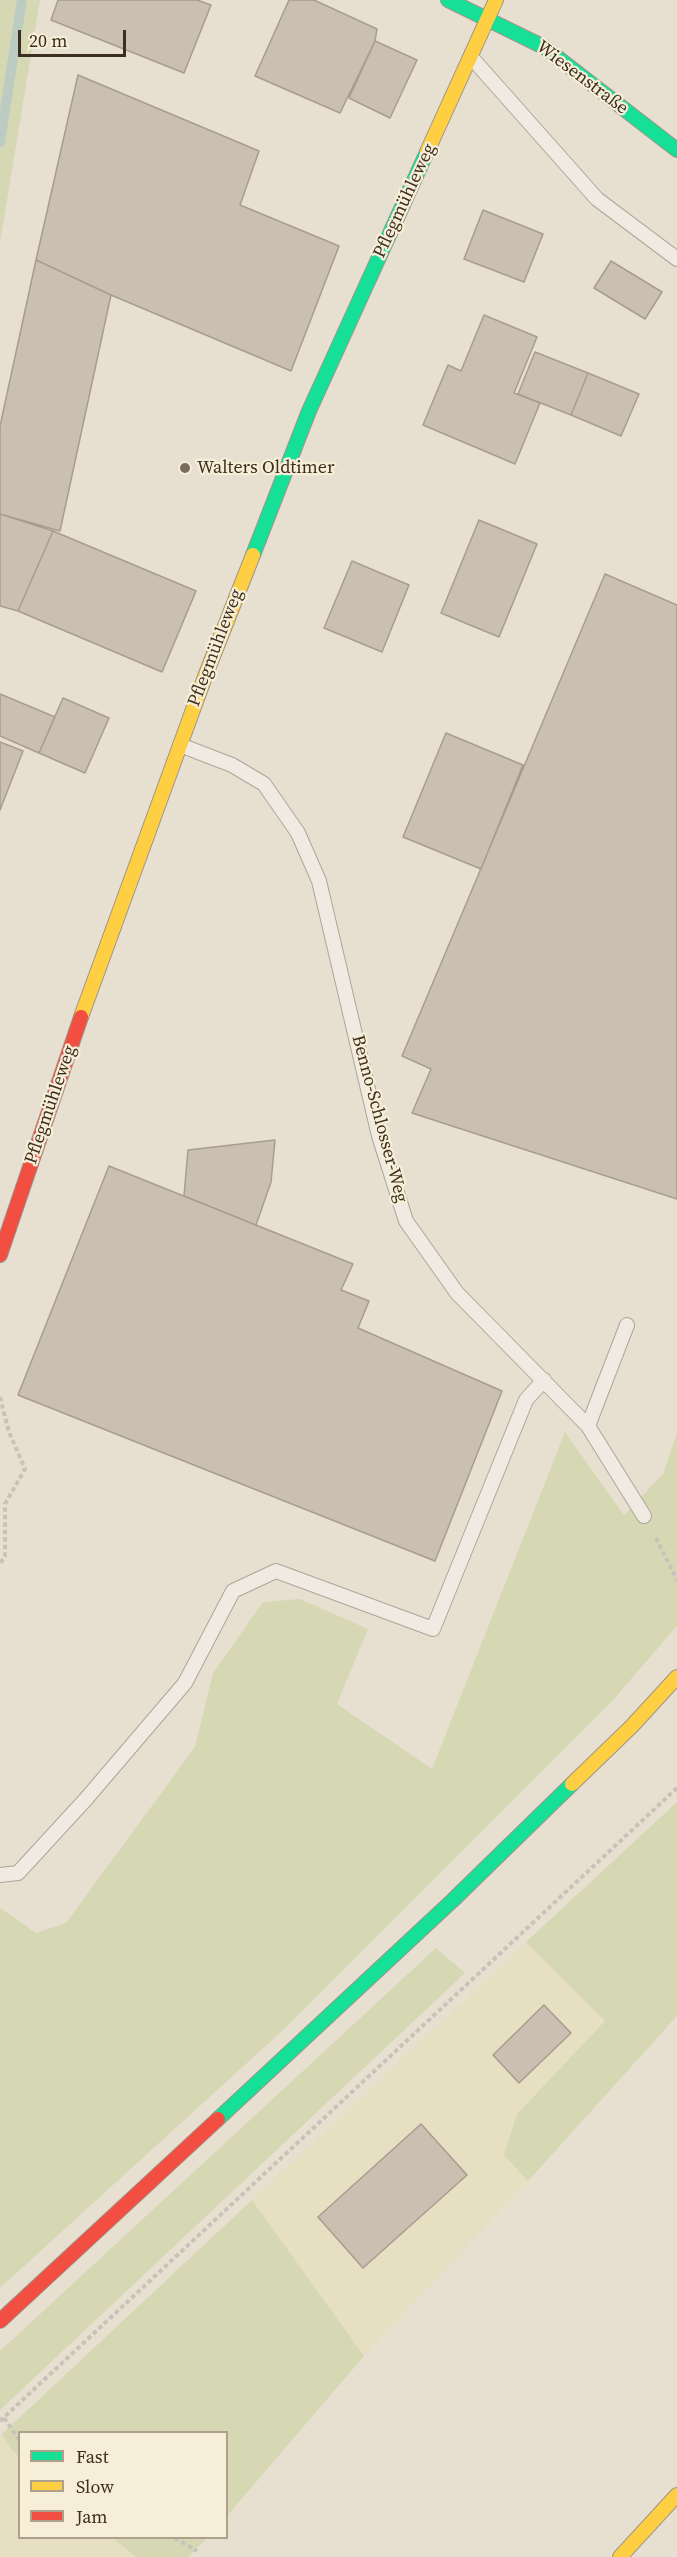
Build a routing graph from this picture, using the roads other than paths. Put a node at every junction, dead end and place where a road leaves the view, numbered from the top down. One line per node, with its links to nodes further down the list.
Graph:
1 (448, 0): 3 (street, Wiesenstraße)
2 (496, 0): 3 (street, Pflegmühleweg)
3 (488, 18): 4 (street, Pflegmühleweg); 5 (street, Wiesenstraße)
4 (471, 57): 6 (lane); 7 (street, Pflegmühleweg)
5 (677, 150)
6 (677, 259)
7 (180, 745): 8 (street, Pflegmühleweg); 10 (lane, Benno-Schlosser-Weg)
8 (0, 1255)
9 (627, 1325): 11 (lane)
10 (544, 1380): 11 (lane, Benno-Schlosser-Weg); 14 (lane)
11 (588, 1426): 12 (lane, Benno-Schlosser-Weg)
12 (644, 1516)
13 (677, 1677): 15 (street)
14 (0, 1875)
15 (0, 2321)
16 (677, 2494): 17 (street)
17 (620, 2557)

